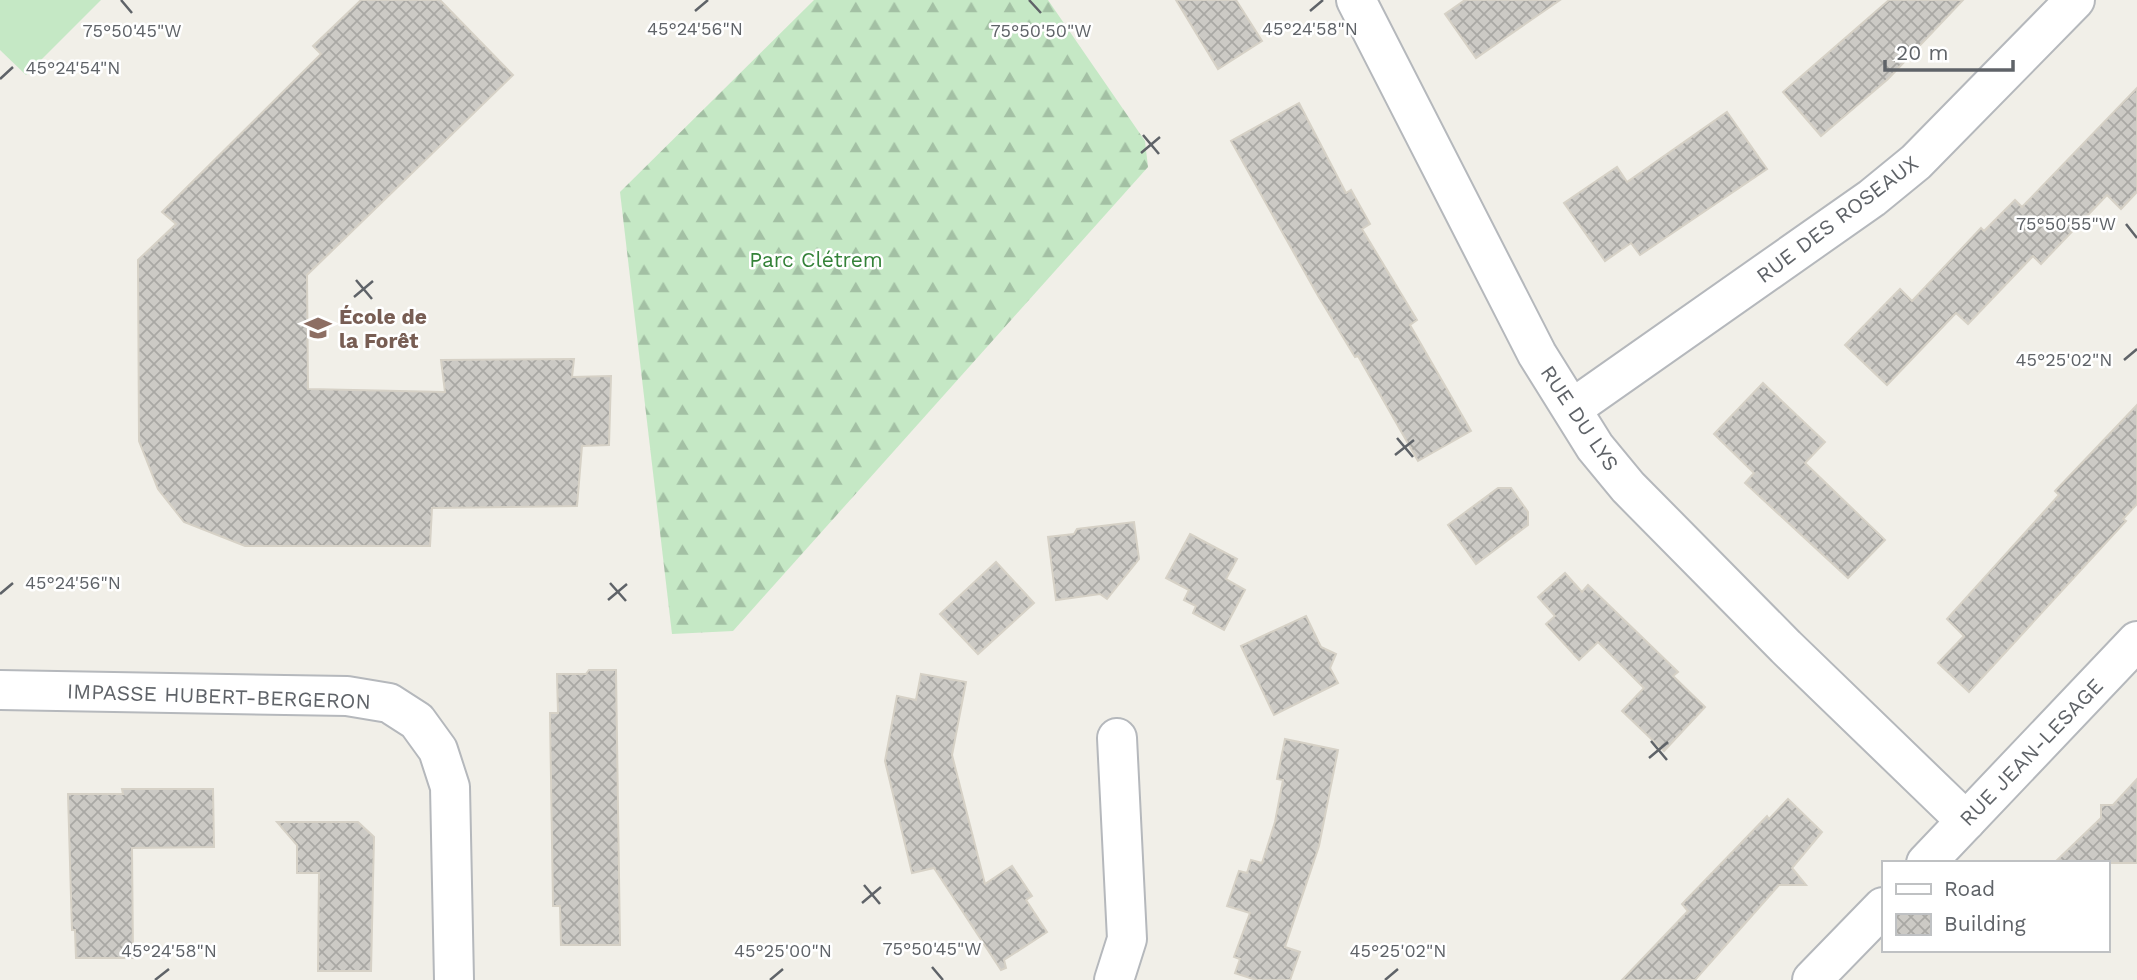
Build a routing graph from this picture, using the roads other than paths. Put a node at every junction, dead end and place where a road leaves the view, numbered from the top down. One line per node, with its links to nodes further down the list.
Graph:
1 (1356, 0): 3 (street, RUE DU LYS)
2 (2075, 0): 3 (street, RUE DES ROSEAUX)
3 (1573, 408): 7 (street, RUE DU LYS)
4 (2137, 641): 7 (street, RUE JEAN-LESAGE)
5 (0, 690): 10 (street, IMPASSE HUBERT-BERGERON)
6 (1118, 738): 11 (street)
7 (1966, 821): 8 (street, RUE JEAN-LESAGE)
8 (1928, 861)
9 (1882, 908): 12 (street)
10 (454, 980)
11 (1114, 980)
12 (1812, 980)

